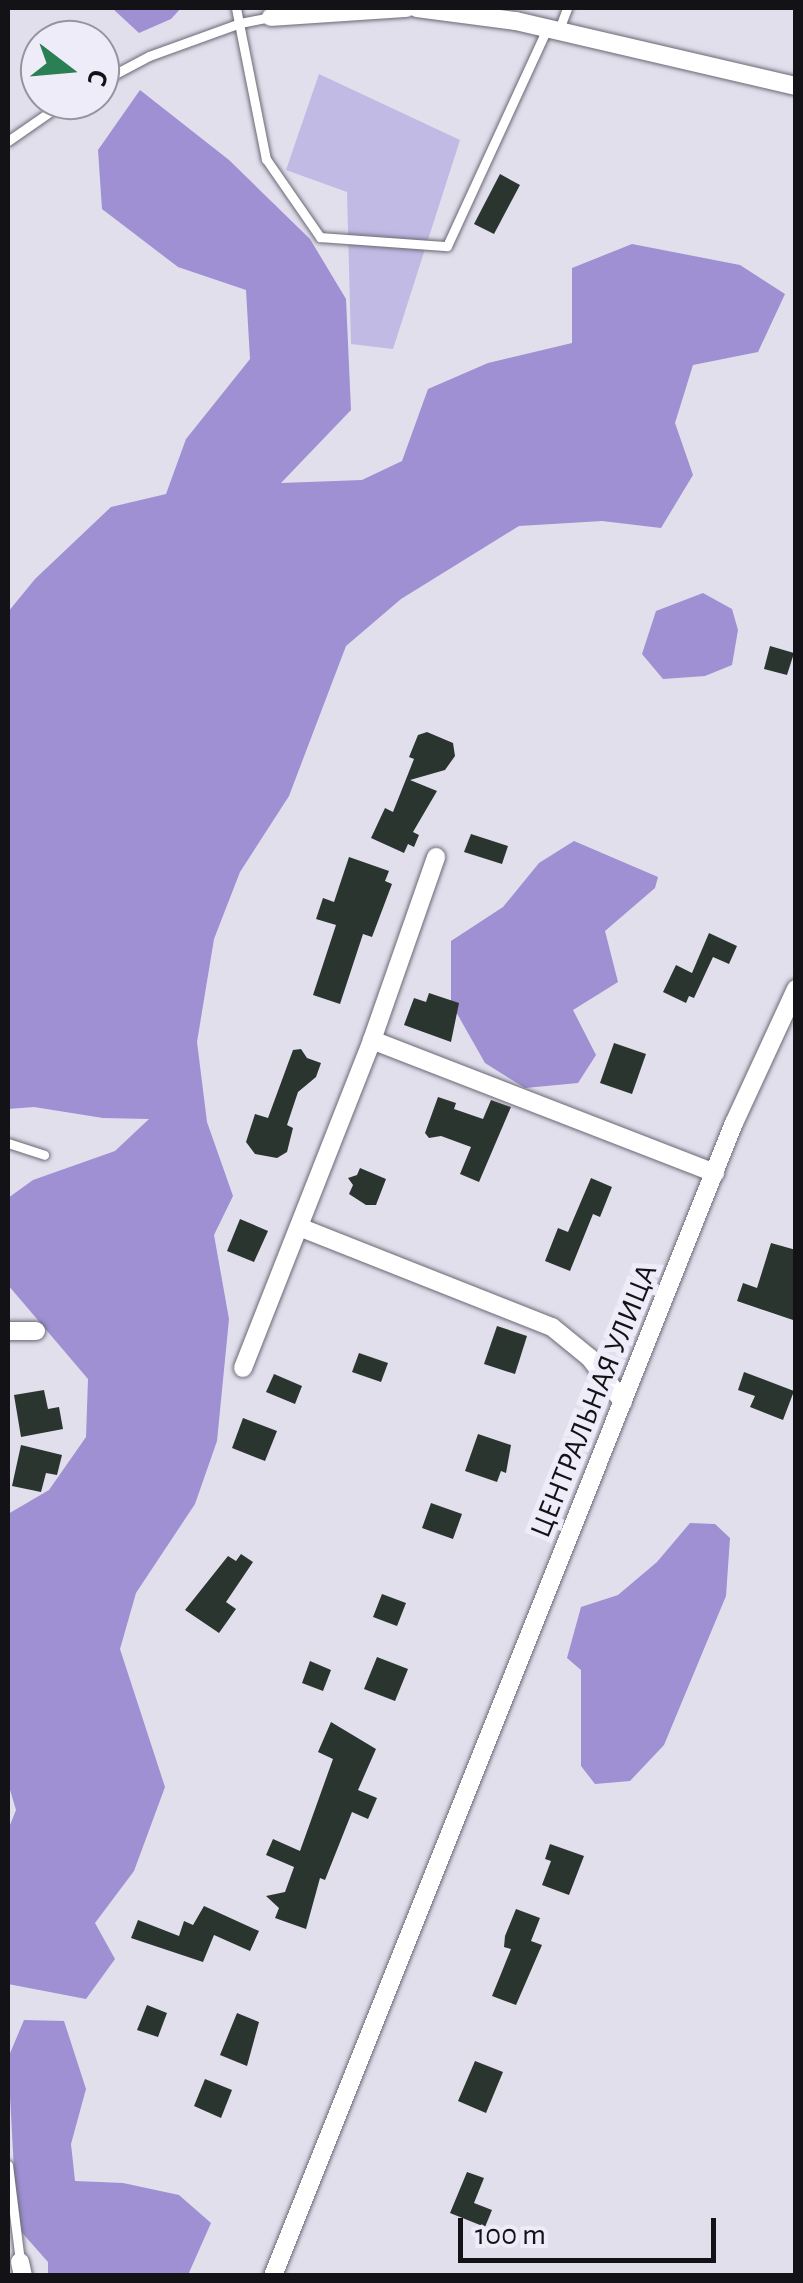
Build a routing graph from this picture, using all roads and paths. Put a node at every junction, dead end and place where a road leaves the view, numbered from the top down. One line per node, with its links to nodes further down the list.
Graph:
1 (236, 8): 6 (lane)
2 (407, 8): 5 (street)
3 (417, 8): 7 (street)
4 (568, 8): 7 (lane)
5 (271, 18): 6 (lane)
6 (240, 23): 7 (lane); 8 (lane)
7 (552, 30): 9 (street)
8 (120, 71)
9 (796, 86)
10 (38, 120): 11 (lane)
11 (8, 141)
12 (436, 856): 14 (street)
13 (796, 989): 17 (street, ЦЕНТРАЛЬНАЯ УЛИЦА)
14 (372, 1040): 17 (street); 18 (street)
15 (8, 1142): 16 (lane)
16 (44, 1155)
17 (715, 1173): 22 (street, ЦЕНТРАЛЬНАЯ УЛИЦА)
18 (299, 1227): 21 (street); 22 (street)
19 (8, 1331): 20 (street)
20 (36, 1331)
21 (244, 1368)
22 (622, 1402): 25 (street, ЦЕНТРАЛЬНАЯ УЛИЦА)
23 (8, 2165): 24 (lane)
24 (22, 2269)
25 (273, 2276)

